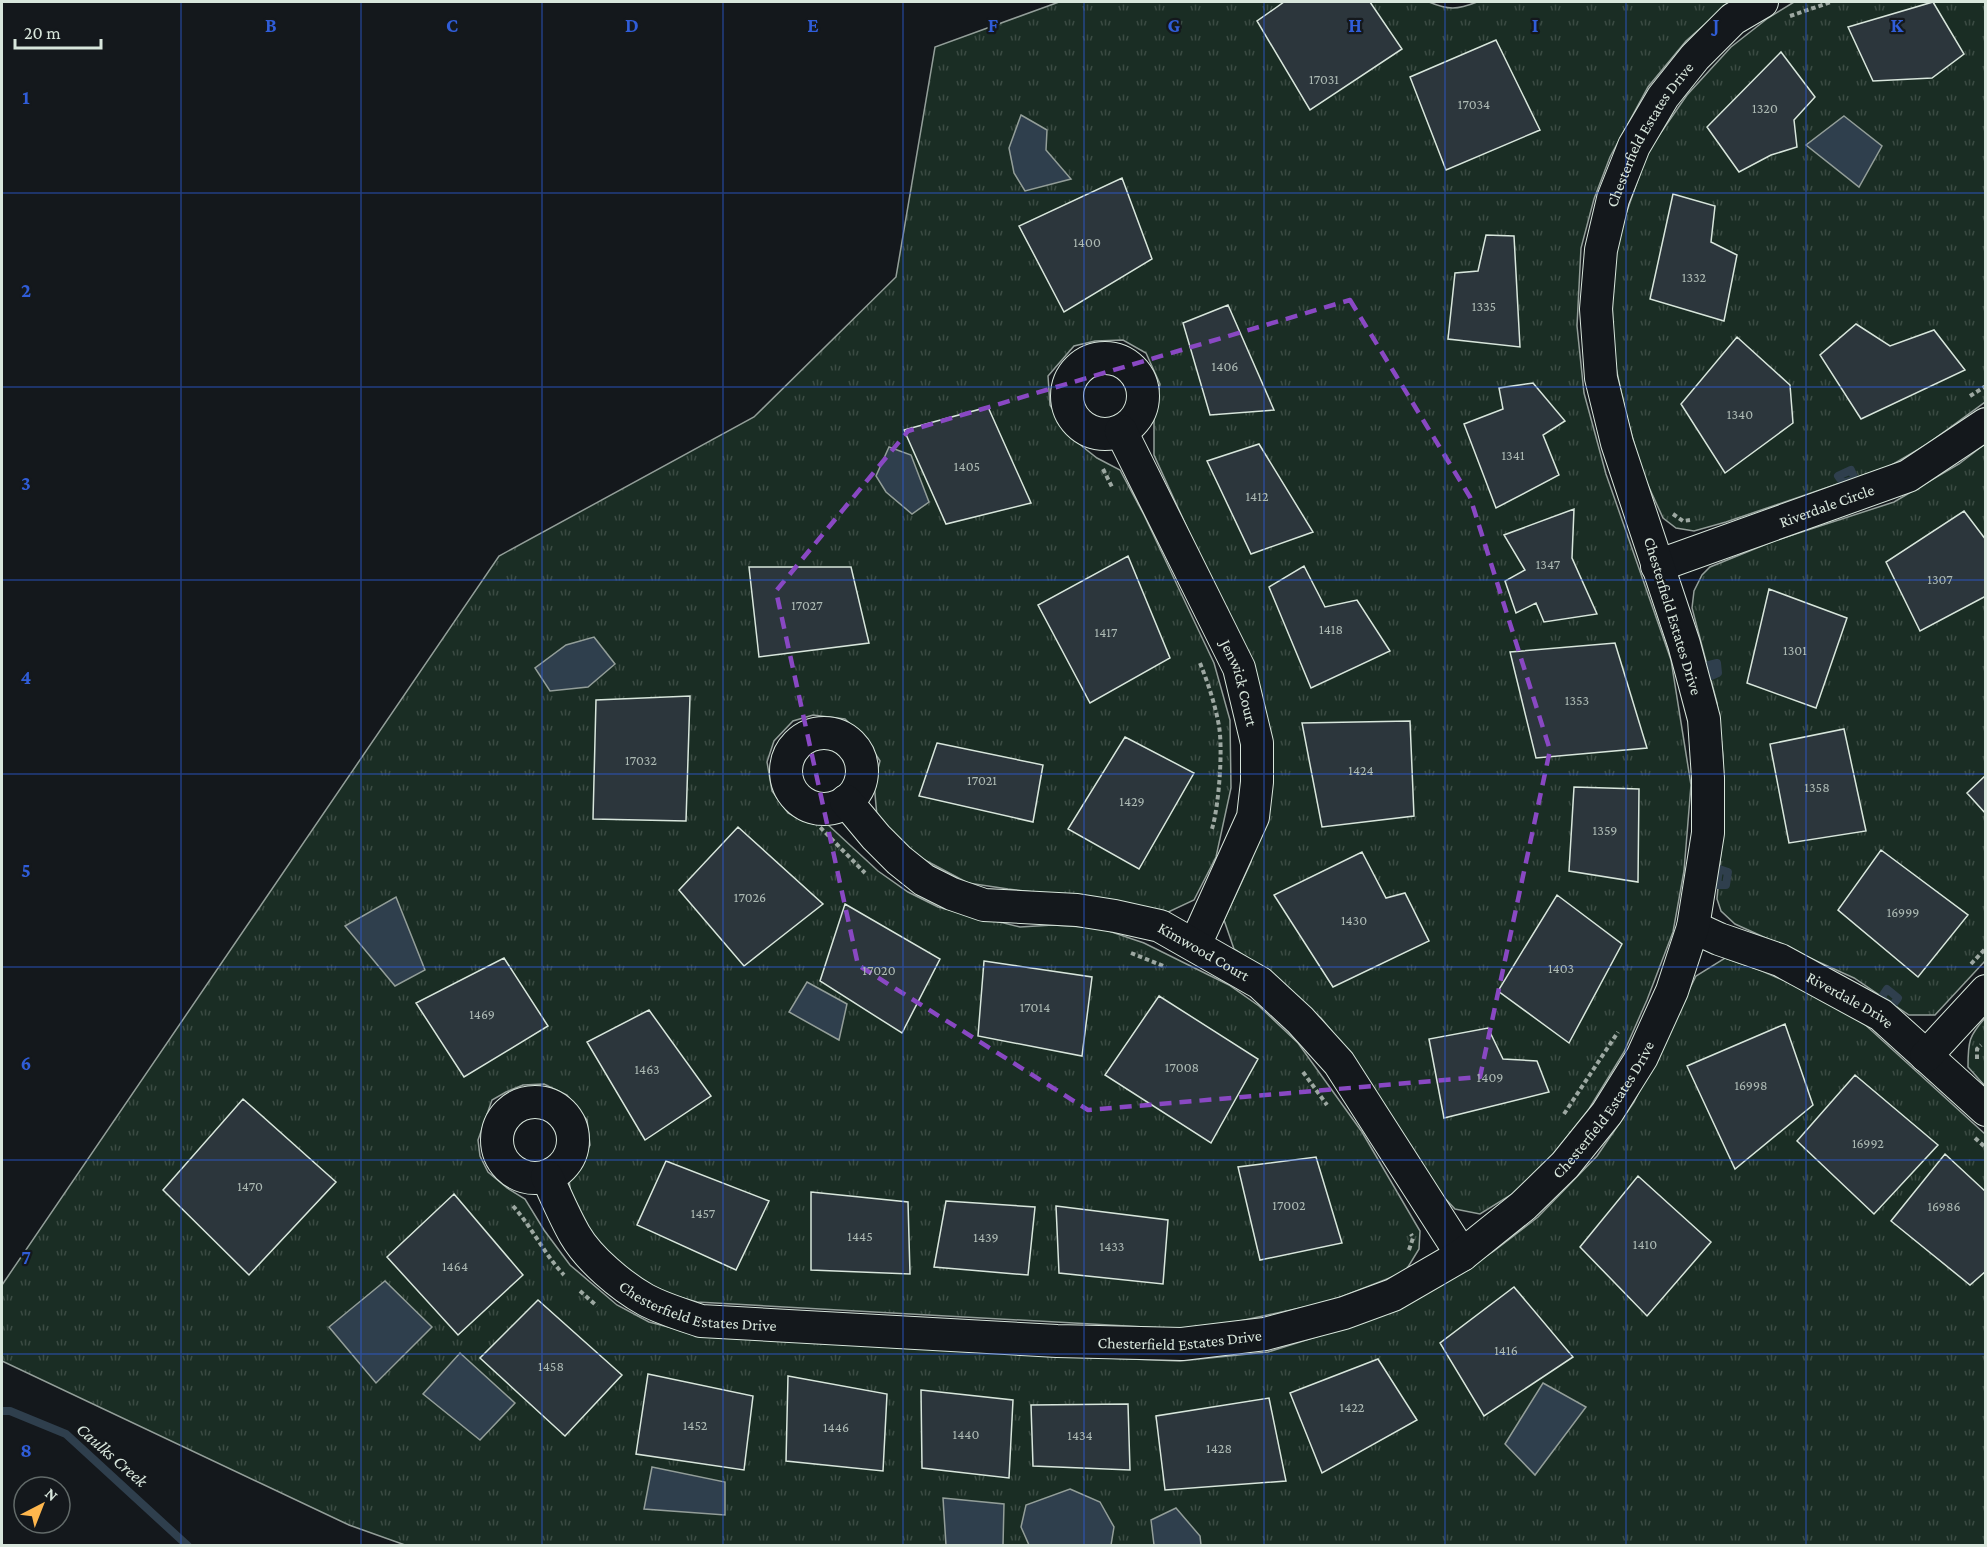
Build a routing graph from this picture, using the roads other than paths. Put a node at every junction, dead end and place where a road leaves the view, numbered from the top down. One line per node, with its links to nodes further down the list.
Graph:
1 (1775, 9): 4 (street, Chesterfield Estates Drive)
2 (1986, 424): 4 (street, Riverdale Circle)
3 (1121, 431): 7 (street, Jenwick Court)
4 (1657, 566): 6 (street, Chesterfield Estates Drive)
5 (846, 801): 7 (street, Kimwood Court)
6 (1693, 927): 9 (street, Riverdale Drive); 12 (street, Chesterfield Estates Drive)
7 (1194, 945): 12 (street, Kimwood Court)
8 (1975, 981): 9 (street)
9 (1926, 1056): 10 (street, Riverdale Drive)
10 (1978, 1122)
11 (547, 1177): 12 (street, Chesterfield Estates Drive)
12 (1462, 1255)

